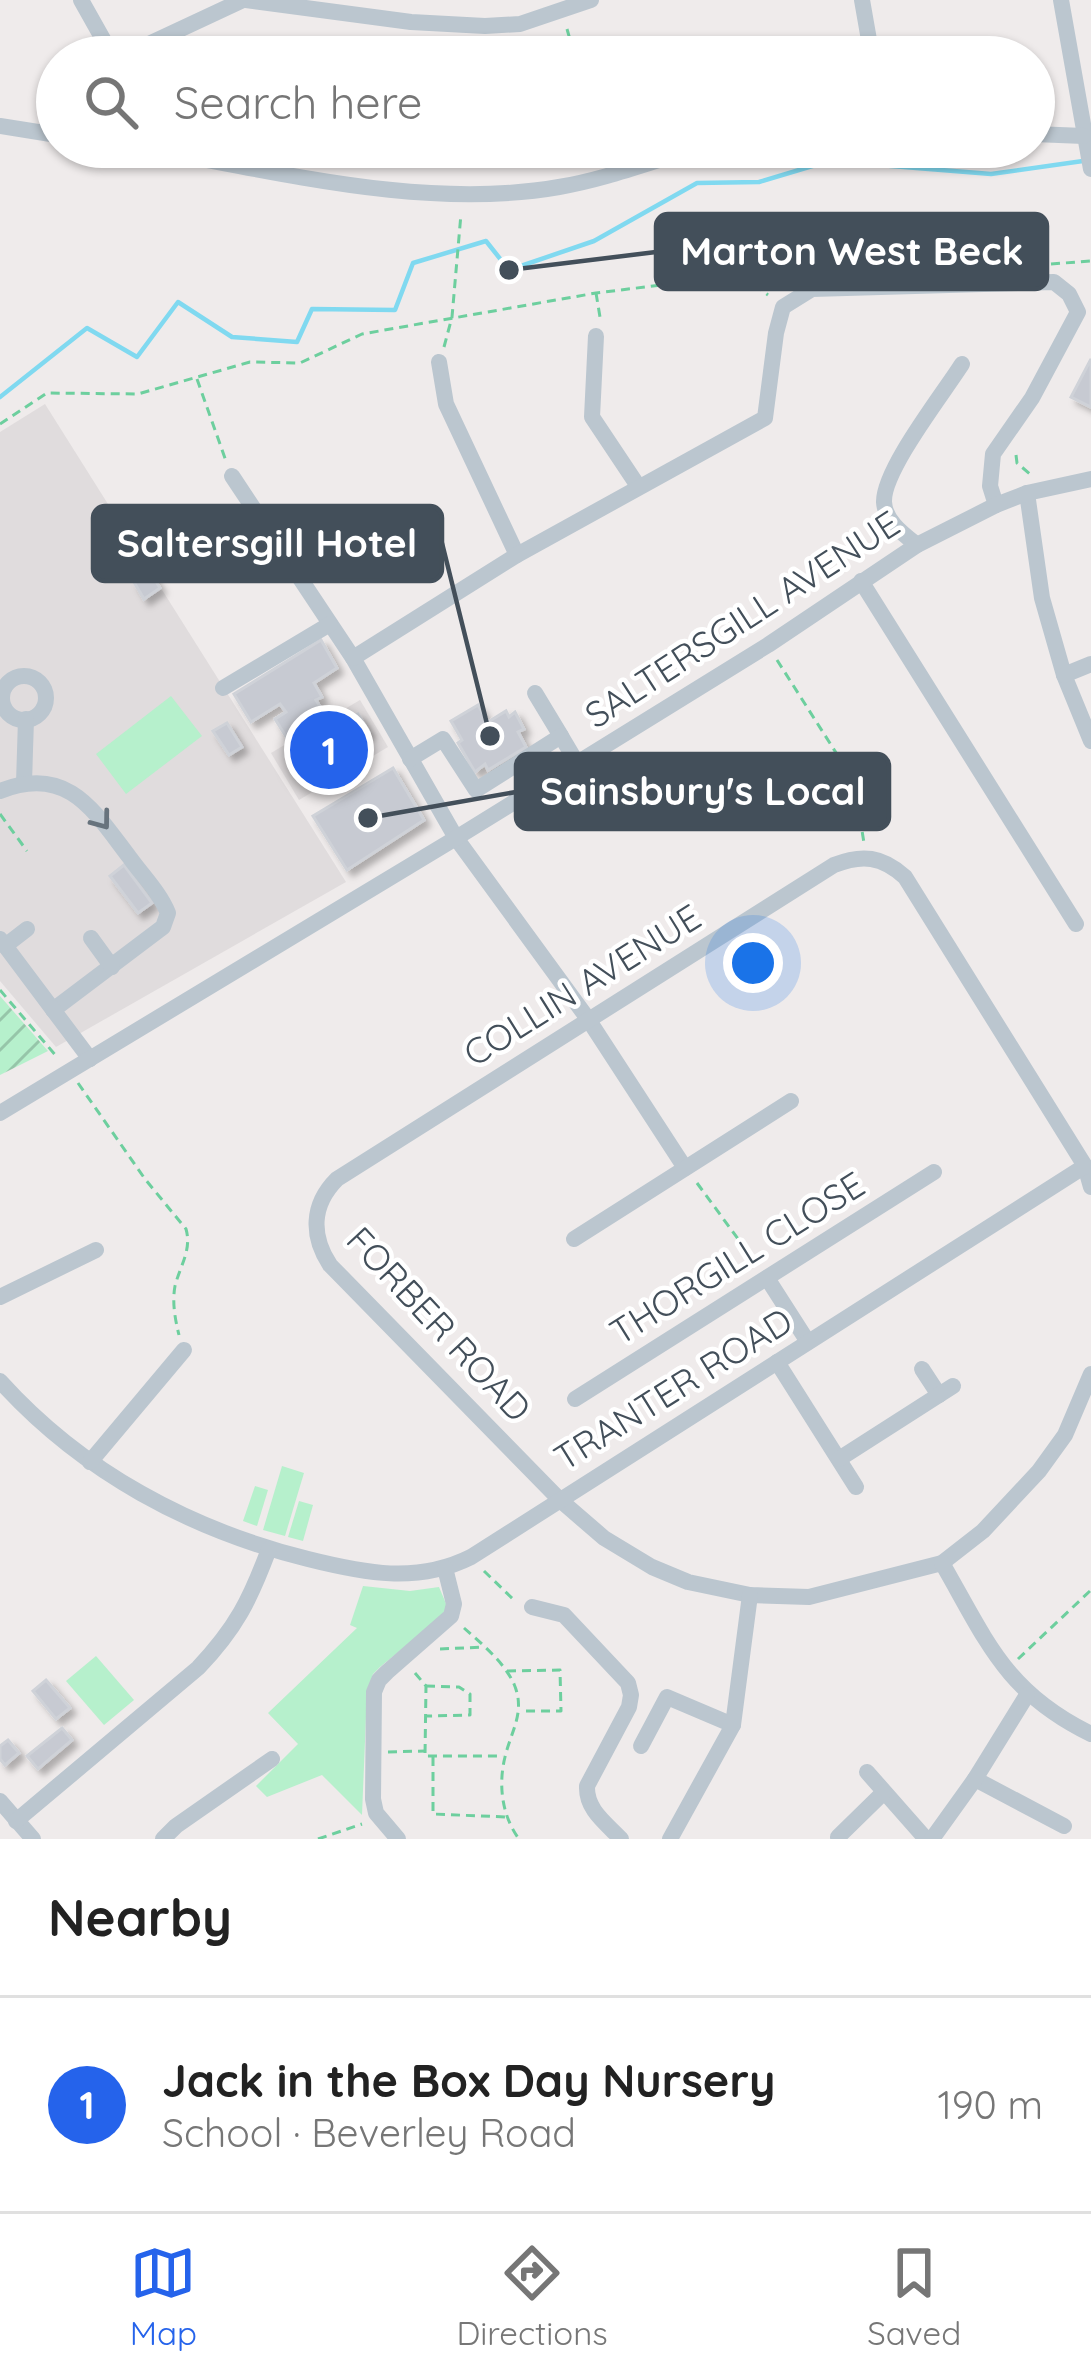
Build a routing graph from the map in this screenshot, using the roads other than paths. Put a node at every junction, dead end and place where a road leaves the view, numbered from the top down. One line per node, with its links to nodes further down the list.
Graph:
1 (81, 0): 8 (street)
2 (244, 0): 7 (street); 9 (street)
3 (402, 0): 7 (street)
4 (591, 0): 7 (street)
5 (862, 0): 10 (street)
6 (1061, 0): 11 (street)
7 (411, 22)
8 (104, 36)
9 (164, 36)
10 (868, 36)
11 (1084, 90): 15 (street)
12 (0, 126): 13 (street)
13 (36, 132)
14 (1055, 141): 15 (street)
15 (1087, 152)
16 (259, 168): 17 (street)
17 (628, 168)
18 (596, 336): 23 (street)
19 (440, 362): 27 (street)
20 (962, 364): 26 (street)
21 (232, 476): 29 (street)
22 (1091, 479): 24 (street, SALTERSGILL AVENUE)
23 (638, 486): 25 (street); 27 (street)
24 (1028, 493): 25 (street, SALTERSGILL AVENUE); 32 (street)
25 (996, 505): 26 (street, SALTERSGILL AVENUE)
26 (917, 545): 28 (street, SALTERSGILL AVENUE)
27 (517, 555): 30 (street)
28 (861, 581): 39 (street, SALTERSGILL AVENUE); 44 (street)
29 (331, 624): 30 (street); 33 (street)
30 (353, 658): 38 (street)
31 (1091, 664): 32 (street)
32 (1064, 675): 37 (street)
33 (223, 688)
34 (535, 693): 36 (street)
35 (26, 719): 40 (street)
36 (561, 736): 38 (street); 39 (street)
37 (1090, 738)
38 (410, 759): 42 (street)
39 (577, 763): 42 (street, SALTERSGILL AVENUE)
40 (24, 783): 41 (street); 49 (street, one-way to 49)
41 (0, 791)
42 (455, 838): 51 (street); 52 (street, SALTERSGILL AVENUE)
43 (1082, 890): 44 (street)
44 (1062, 902): 45 (street)
45 (1076, 924)
46 (27, 928): 48 (street)
47 (91, 938): 49 (street)
48 (2, 943): 50 (street)
49 (112, 967): 50 (street)
50 (53, 1010): 52 (street)
51 (588, 1019): 55 (street, COLLIN AVENUE); 56 (street); 58 (street, COLLIN AVENUE)
52 (90, 1059): 54 (street, SALTERSGILL AVENUE)
53 (791, 1101): 56 (street)
54 (0, 1113)
55 (1085, 1166): 59 (street); 64 (street, TRANTER ROAD)
56 (686, 1168): 60 (street)
57 (934, 1172): 62 (street, THORGILL CLOSE)
58 (337, 1179): 74 (street, FORBER ROAD)
59 (1091, 1187)
60 (574, 1239)
61 (96, 1250): 63 (street)
62 (767, 1278): 64 (street); 70 (street, THORGILL CLOSE)
63 (0, 1297)
64 (808, 1342): 66 (street, TRANTER ROAD)
65 (184, 1350): 72 (street)
66 (777, 1362): 71 (street); 74 (street, TRANTER ROAD)
67 (922, 1369): 71 (street)
68 (1091, 1374): 76 (street)
69 (0, 1382): 72 (street, TRANTER ROAD)
70 (574, 1399)
71 (838, 1459): 73 (street)
72 (90, 1462): 75 (street, TRANTER ROAD)
73 (856, 1487)
74 (560, 1500): 77 (street, TRANTER ROAD); 78 (street, FORBER ROAD)
75 (269, 1549): 77 (street, TRANTER ROAD); 89 (street)
76 (942, 1563): 78 (street, FORBER ROAD); 80 (street)
77 (445, 1568): 94 (street)
78 (750, 1595): 81 (street)
79 (532, 1607): 95 (street)
80 (1027, 1694): 82 (street); 86 (street)
81 (733, 1724): 83 (street); 96 (street)
82 (1091, 1734)
83 (641, 1746)
84 (272, 1759): 93 (street)
85 (867, 1772): 87 (street)
86 (975, 1779): 90 (street); 97 (street)
87 (884, 1792): 91 (street); 97 (street)
88 (0, 1801): 89 (street)
89 (16, 1821): 92 (street)
90 (1064, 1826)
91 (838, 1837)
92 (33, 1839)
93 (163, 1839)
94 (398, 1839)
95 (621, 1839)
96 (670, 1839)
97 (929, 1839)

